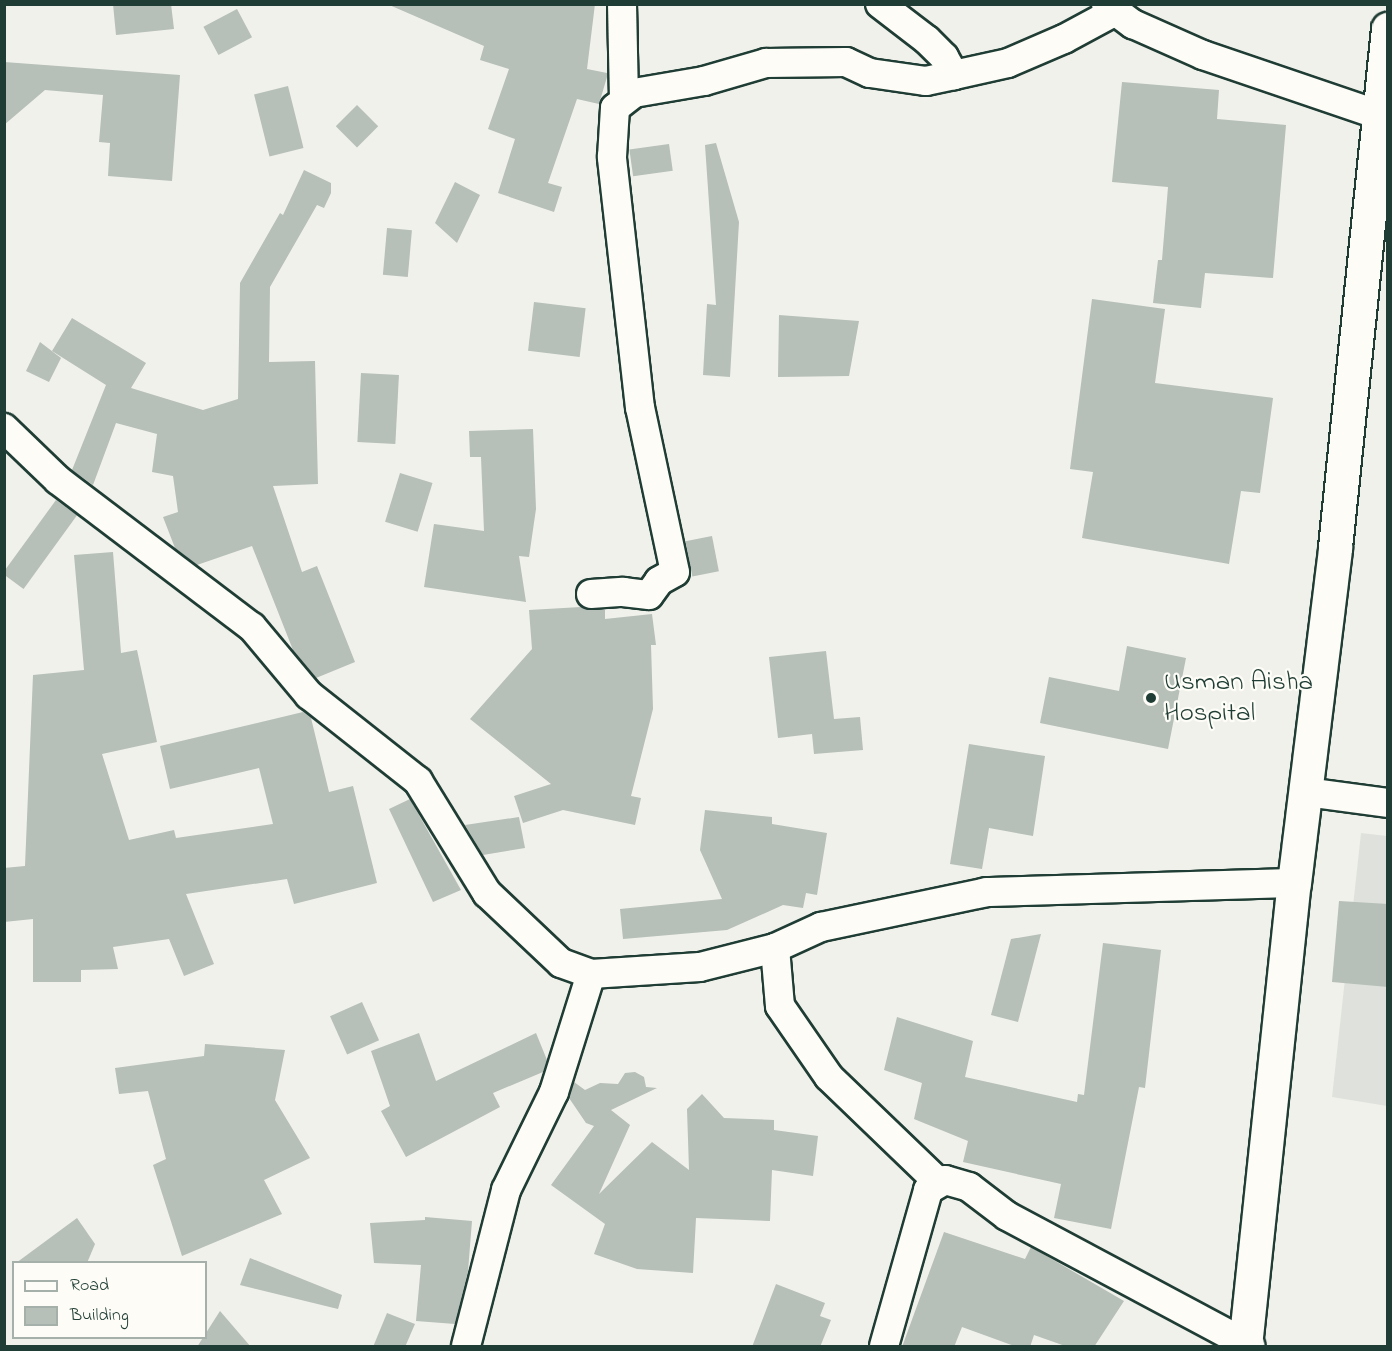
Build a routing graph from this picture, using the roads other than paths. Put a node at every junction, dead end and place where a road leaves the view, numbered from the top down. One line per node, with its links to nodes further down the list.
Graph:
1 (622, 4): 6 (street)
2 (880, 4): 5 (street)
3 (1112, 7): 5 (street); 7 (street)
4 (1388, 29): 7 (highway)
5 (954, 75): 6 (street)
6 (624, 99): 10 (street)
7 (1376, 114): 8 (highway)
8 (1379, 165): 11 (highway)
9 (4, 428): 15 (street)
10 (591, 594)
11 (1306, 792): 12 (street); 13 (highway)
12 (1388, 803)
13 (1294, 883): 14 (street); 17 (highway)
14 (775, 948): 15 (street); 16 (street)
15 (591, 974): 18 (street)
16 (938, 1182): 17 (street); 19 (street)
17 (1247, 1346)
18 (466, 1347)
19 (884, 1347)

